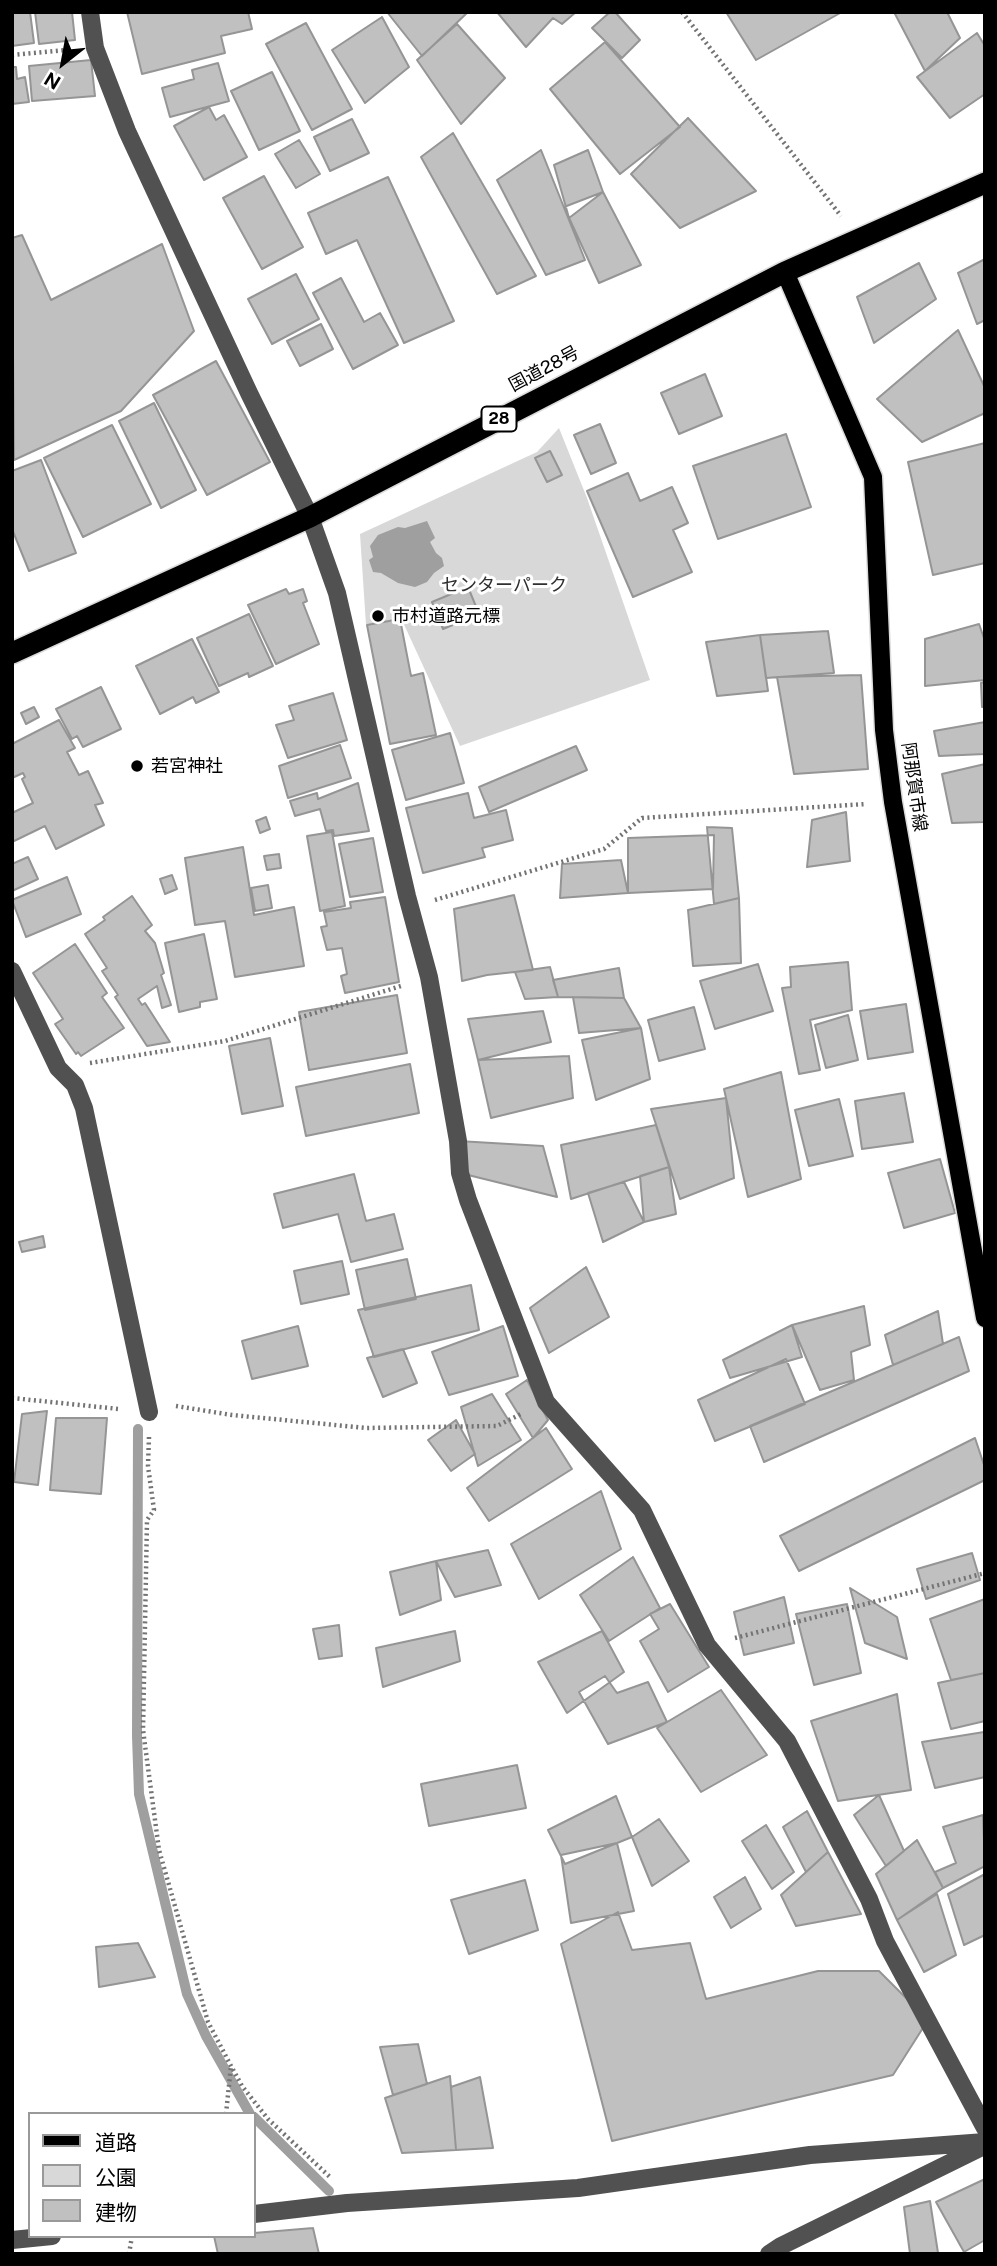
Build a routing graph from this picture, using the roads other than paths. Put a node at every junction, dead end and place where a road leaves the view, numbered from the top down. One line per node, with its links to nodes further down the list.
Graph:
1 (90, 12): 4 (street)
2 (985, 183): 3 (highway, 国道28号 / 28)
3 (785, 272): 4 (highway, 国道28号 / 28); 7 (main road, 阿那賀市線)
4 (310, 517): 5 (highway, 国道28号 / 28); 9 (street)
5 (12, 653)
6 (12, 971): 8 (street)
7 (985, 1318)
8 (149, 1412)
9 (985, 2128)
10 (985, 2144): 11 (street); 14 (street)
11 (256, 2214)
12 (32, 2238): 13 (street)
13 (12, 2240)
14 (769, 2254)

